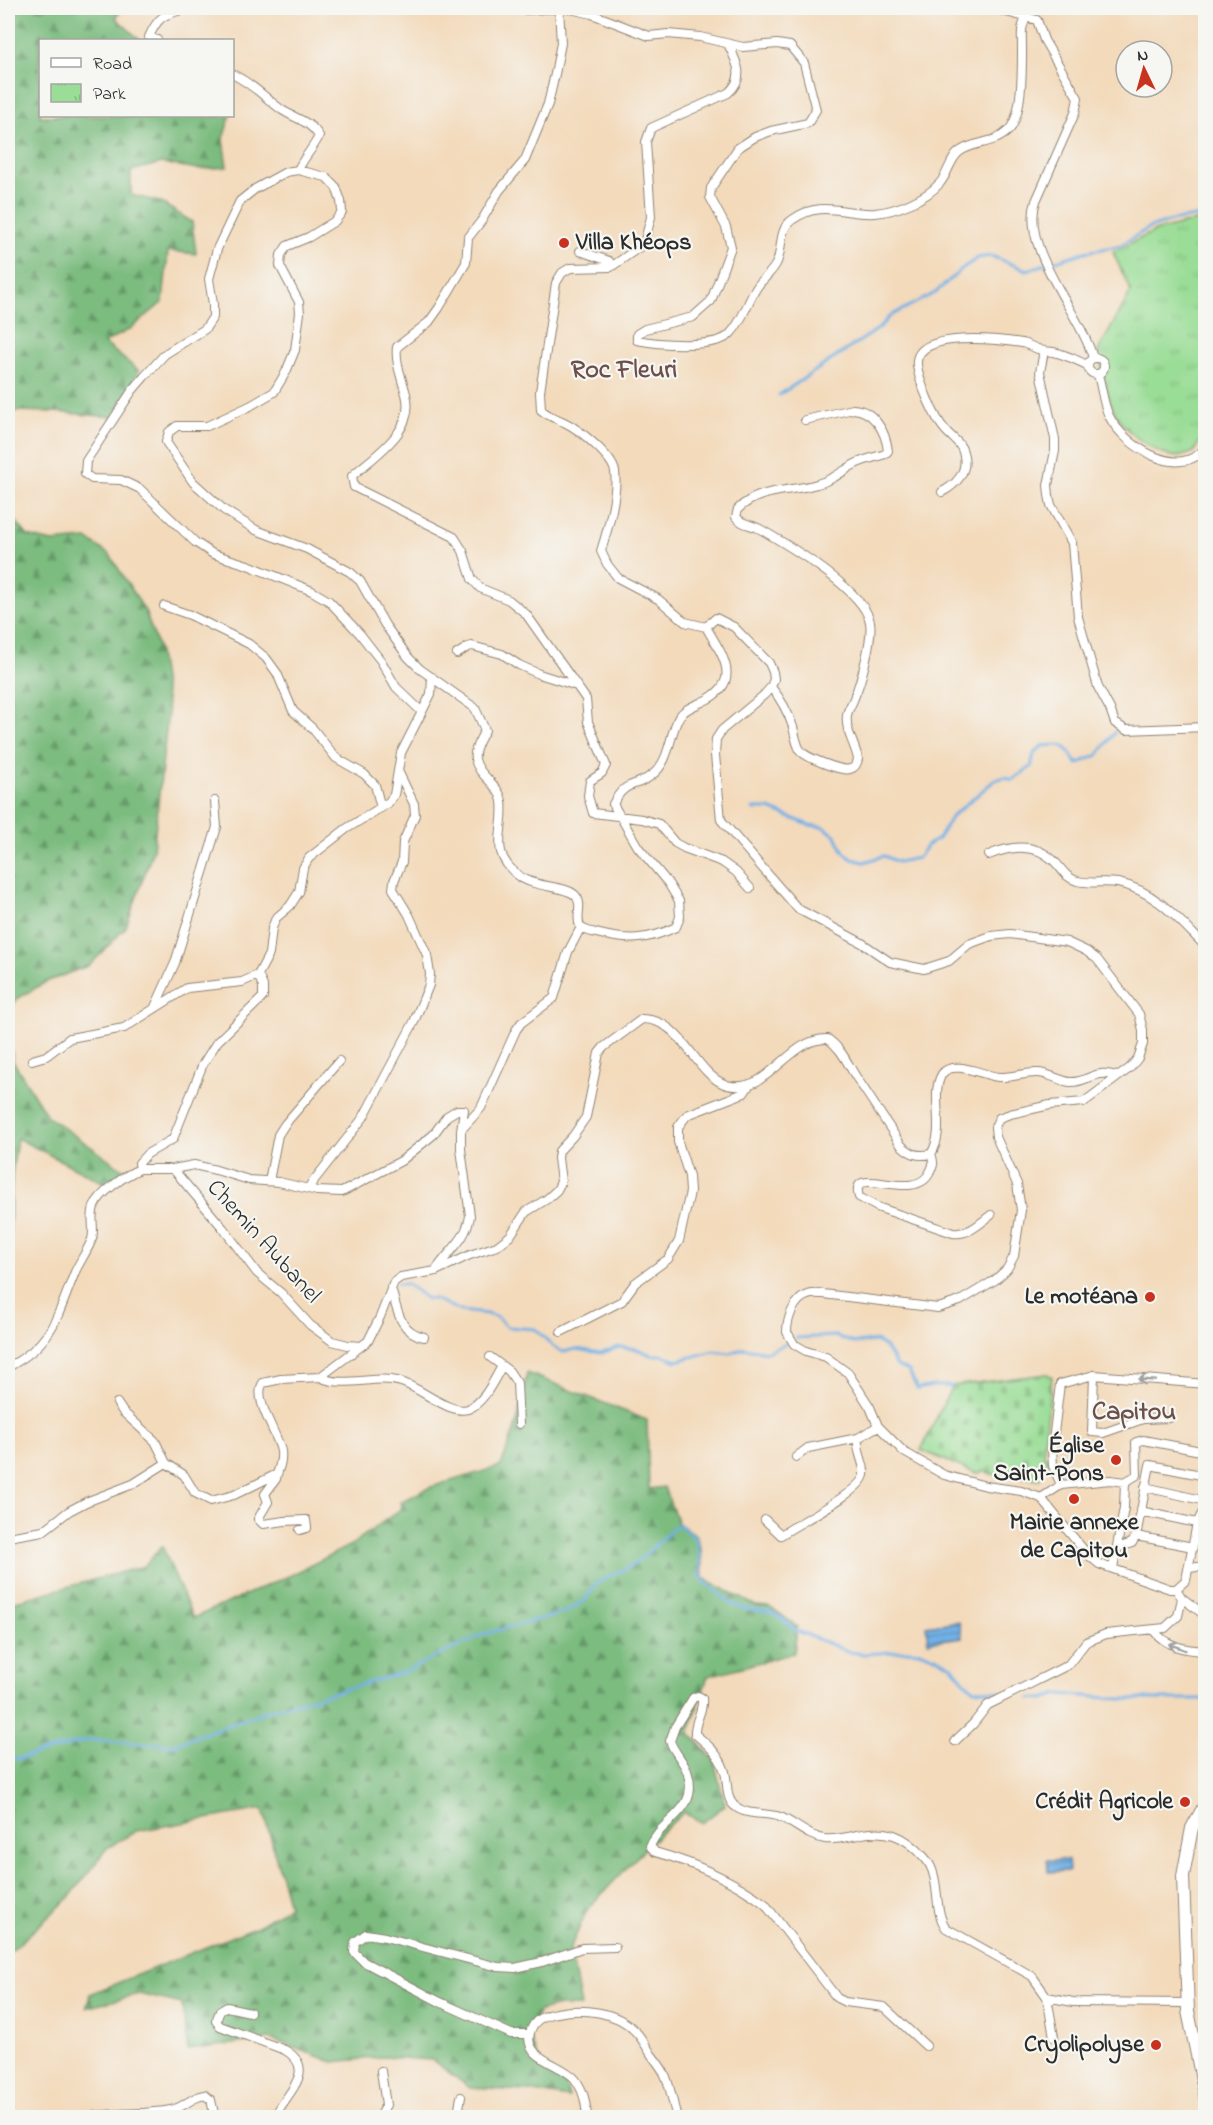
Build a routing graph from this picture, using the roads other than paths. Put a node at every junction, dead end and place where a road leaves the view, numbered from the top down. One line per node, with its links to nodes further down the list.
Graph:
1 (188, 8): 6 (street)
2 (509, 8): 3 (street)
3 (559, 8): 7 (street); 22 (street)
4 (991, 8): 5 (street)
5 (1028, 16): 7 (street); 13 (street)
6 (153, 39)
7 (728, 44): 11 (street)
8 (234, 75): 9 (street)
9 (298, 170): 21 (street); 24 (street)
10 (580, 251): 11 (street)
11 (611, 267): 19 (street)
12 (1044, 351): 13 (street); 17 (street); 25 (street)
13 (1090, 362): 14 (street); 14 (street)
14 (1098, 375): 16 (street)
15 (805, 420): 23 (street)
16 (1206, 447)
17 (942, 492)
18 (164, 606): 28 (street)
19 (706, 627): 23 (street); 29 (street)
20 (457, 654): 22 (street)
21 (432, 677): 24 (street); 32 (street)
22 (577, 686): 29 (street)
23 (771, 687): 38 (street)
24 (422, 712): 26 (street)
25 (1206, 727)
26 (398, 772): 28 (street); 45 (street)
27 (215, 801): 35 (street)
28 (381, 808): 34 (street)
29 (618, 816): 31 (street); 32 (street)
30 (989, 855): 33 (street)
31 (750, 888)
32 (581, 927): 40 (street)
33 (1206, 947)
34 (258, 975): 35 (street); 42 (street)
35 (155, 1008): 36 (street)
36 (32, 1060)
37 (339, 1061): 44 (street)
38 (1119, 1076): 41 (street); 61 (street)
39 (750, 1084): 41 (street); 47 (street); 49 (street)
40 (460, 1130): 45 (street); 47 (street)
41 (931, 1154): 46 (street)
42 (140, 1169): 43 (street); 53 (street)
43 (173, 1169): 44 (street); 51 (street, Chemin Aubanel)
44 (270, 1181): 45 (street)
45 (308, 1188)
46 (991, 1215)
47 (436, 1271): 48 (street)
48 (391, 1288): 50 (street); 51 (street)
49 (561, 1332)
50 (423, 1337)
51 (361, 1346): 56 (street)
52 (490, 1357): 54 (street)
53 (8, 1366)
54 (502, 1366): 56 (street); 60 (street)
55 (1094, 1375): 57 (street, one-way to 55); 59 (street); 69 (street)
56 (320, 1377): 66 (street)
57 (1206, 1384)
58 (117, 1403): 65 (street)
59 (1169, 1418)
60 (519, 1424)
61 (878, 1426): 62 (street); 71 (street)
62 (858, 1438): 64 (street); 74 (street)
63 (1206, 1452): 68 (street)
64 (796, 1456)
65 (166, 1463): 66 (street); 78 (street)
66 (277, 1474): 76 (street)
67 (1206, 1476): 70 (street)
68 (1125, 1482): 69 (street); 80 (street)
69 (1061, 1485): 71 (street)
70 (1145, 1487): 72 (street); 73 (street)
71 (1041, 1498): 82 (street)
72 (1206, 1504): 75 (street)
73 (1140, 1511): 75 (street); 77 (street)
74 (765, 1520)
75 (1197, 1523): 79 (street)
76 (300, 1530)
77 (1136, 1536): 79 (street); 80 (street)
78 (8, 1537)
79 (1192, 1547): 83 (street)
80 (1117, 1548): 82 (street)
81 (1206, 1566): 83 (street)
82 (1113, 1568): 84 (street)
83 (1189, 1568): 84 (street)
84 (1176, 1589): 85 (street)
85 (1182, 1598): 86 (street); 87 (street)
86 (1206, 1617)
87 (1154, 1631): 88 (street, one-way to 87); 89 (street)
88 (1206, 1651)
89 (955, 1741)
90 (1206, 1803): 93 (street)
91 (615, 1947): 95 (street)
92 (1047, 1997): 93 (street); 96 (street); 97 (street)
93 (1187, 2003): 100 (street)
94 (250, 2013): 104 (street)
95 (529, 2034): 107 (street); 108 (street)
96 (1054, 2037)
97 (926, 2046)
98 (381, 2071): 105 (street)
99 (461, 2097): 106 (street)
100 (1206, 2099)
101 (104, 2116): 102 (street); 103 (street)
102 (64, 2118)
103 (215, 2118)
104 (274, 2118)
105 (378, 2118)
106 (457, 2118)
107 (587, 2118)
108 (676, 2118)

